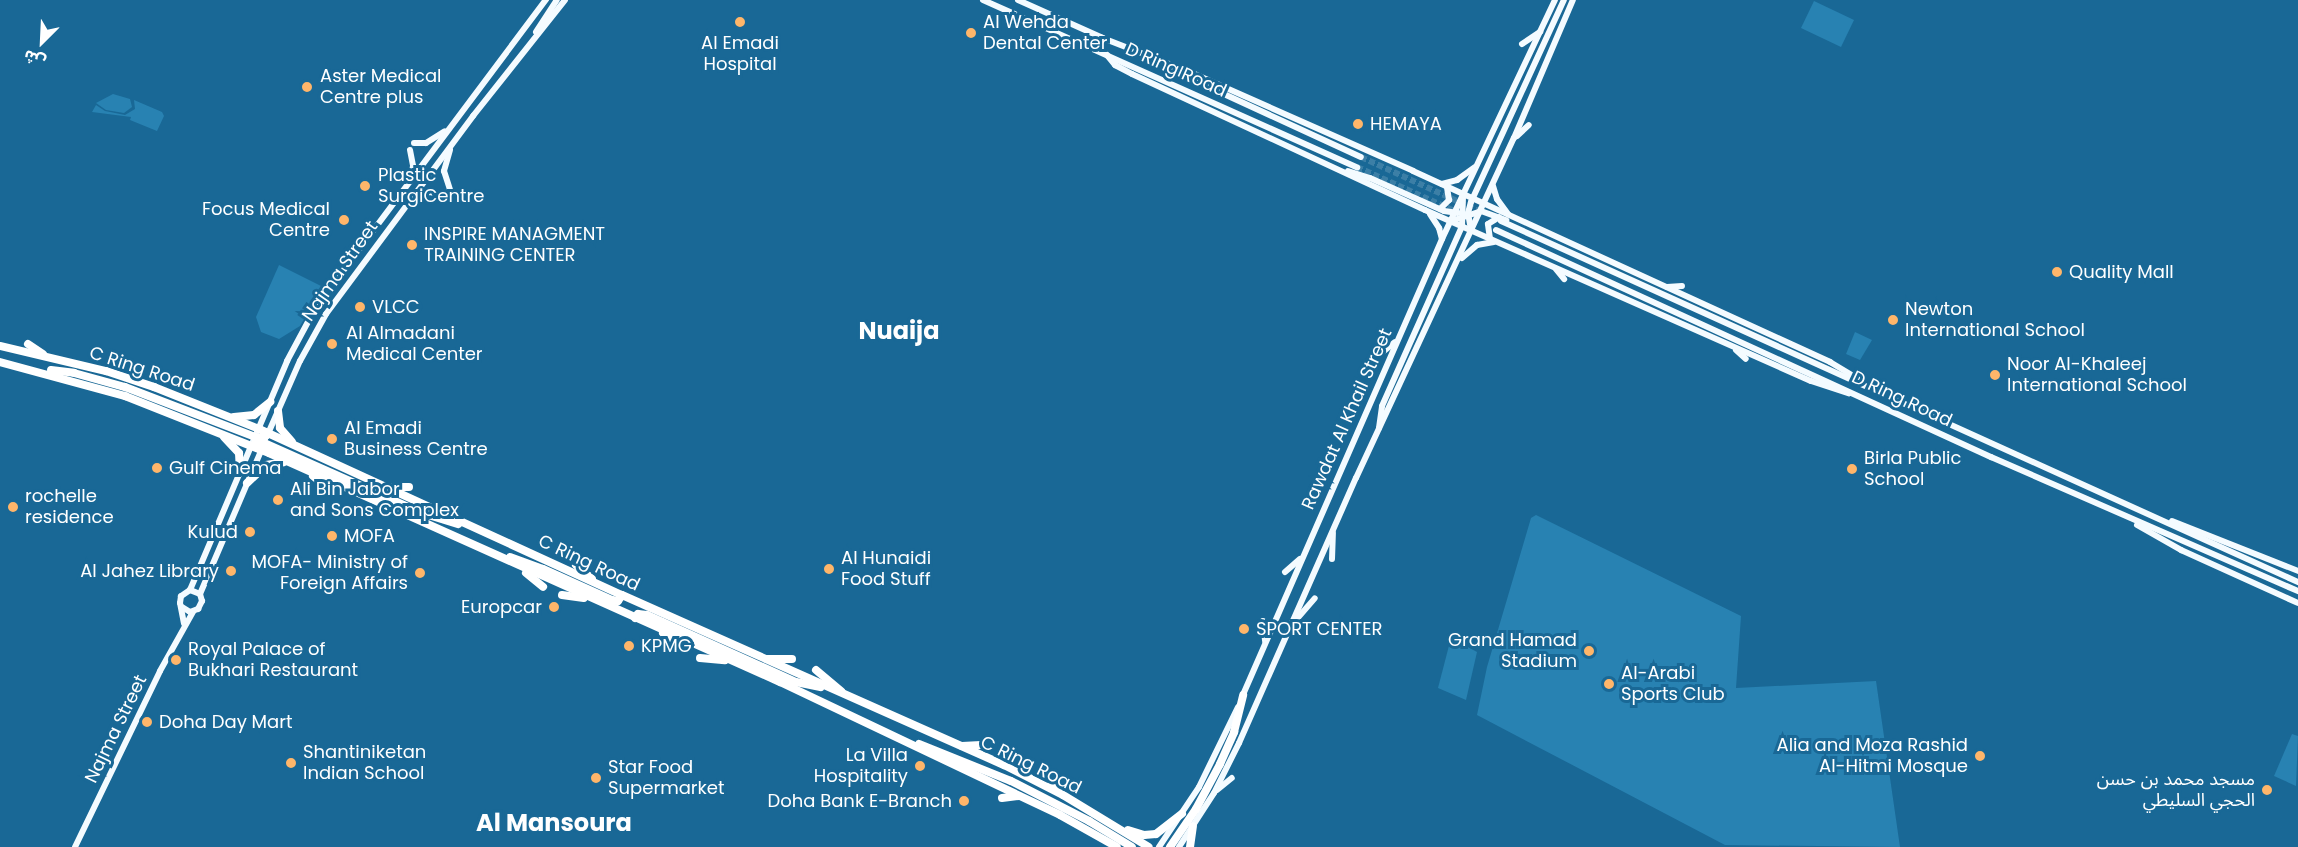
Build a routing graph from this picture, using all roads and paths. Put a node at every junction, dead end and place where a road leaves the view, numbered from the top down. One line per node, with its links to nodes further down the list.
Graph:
1 (546, 0): 15 (main road, Najma Street)
2 (557, 0): 12 (main road)
3 (565, 0): 12 (main road, Najma Street)
4 (983, 0): 13 (main road, D Ring Road)
5 (1018, 0): 10 (main road, D Ring Road)
6 (1555, 0): 9 (main road, Rawdat Al Khail Street)
7 (1564, 0): 35 (main road)
8 (1575, 0): 18 (main road, Rawdat Al Khail Street)
9 (1540, 31): 11 (main road); 24 (main road, Rawdat Al Khail Street)
10 (1100, 37): 22 (main road, D Ring Road); 30 (main road)
11 (1522, 44)
12 (529, 46): 20 (main road, Najma Street)
13 (1107, 55): 16 (main road); 26 (main road, D Ring Road)
14 (1529, 125): 18 (main road)
15 (450, 128): 19 (main road); 28 (main road, Najma Street)
16 (1266, 135): 17 (main road); 23 (main road)
17 (1255, 138)
18 (1514, 138): 29 (main road, Rawdat Al Khail Street)
19 (414, 143)
20 (452, 143): 31 (main road); 34 (main road, Najma Street)
21 (410, 150): 28 (main road)
22 (1361, 157)
23 (1312, 158): 25 (main road); 27 (main road)
24 (1478, 165): 30 (main road); 33 (main road, Rawdat Al Khail Street)
25 (1316, 166)
26 (1357, 167)
27 (1338, 170): 37 (main road); 38 (main road)
28 (411, 179): 72 (main road, Najma Street)
29 (1493, 185): 36 (main road, Rawdat Al Khail Street); 42 (main road)
30 (1444, 186): 33 (main road); 37 (main road)
31 (450, 189)
32 (443, 195): 34 (main road)
33 (1463, 195): 35 (main road); 40 (main road); 41 (main road, Rawdat Al Khail Street)
34 (411, 198): 73 (main road, Najma Street)
35 (1473, 199): 36 (main road); 40 (main road)
36 (1484, 204): 39 (main road, Rawdat Al Khail Street); 40 (main road); 42 (main road)
37 (1440, 209): 41 (main road)
38 (1425, 210): 44 (main road); 49 (main road)
39 (1481, 211): 40 (main road); 43 (main road); 46 (main road, Rawdat Al Khail Street)
40 (1466, 212): 41 (main road); 44 (main road); 45 (main road); 46 (main road)
41 (1454, 213): 44 (main road, Rawdat Al Khail Street)
42 (1509, 215): 51 (main road)
43 (1500, 219): 48 (main road); 51 (main road); 70 (main road, D Ring Road)
44 (1450, 221): 45 (main road); 49 (main road, Rawdat Al Khail Street)
45 (1462, 226): 46 (main road); 77 (main road)
46 (1471, 230): 48 (main road); 52 (main road, Rawdat Al Khail Street)
47 (1496, 230): 71 (main road, D Ring Road)
48 (1490, 238): 50 (main road)
49 (1442, 239): 61 (main road, Rawdat Al Khail Street)
50 (1504, 245): 52 (main road); 53 (main road)
51 (1603, 257): 55 (main road)
52 (1455, 265): 77 (main road, Rawdat Al Khail Street)
53 (1553, 267): 54 (main road); 57 (main road)
54 (1564, 279)
55 (1664, 286): 56 (main road); 60 (main road)
56 (1682, 286)
57 (1665, 316): 58 (main road); 63 (main road)
58 (1651, 318)
59 (1753, 319): 60 (main road)
60 (1761, 331): 70 (main road)
61 (1398, 340): 65 (main road); 95 (main road, Rawdat Al Khail Street)
62 (28, 344): 66 (highway)
63 (1731, 345): 67 (main road); 71 (main road)
64 (0, 346): 66 (highway, C Ring Road)
65 (1384, 351)
66 (47, 356): 74 (highway, C Ring Road)
67 (1746, 360)
68 (0, 362): 69 (highway, C Ring Road)
69 (35, 369): 75 (highway); 76 (highway, C Ring Road)
70 (1864, 384): 91 (main road, D Ring Road)
71 (1856, 394): 90 (main road, D Ring Road)
72 (270, 402): 74 (highway); 78 (main road, Najma Street)
73 (278, 411): 79 (main road, Najma Street); 82 (highway)
74 (230, 416): 75 (highway, C Ring Road)
75 (245, 428): 78 (highway)
76 (213, 429): 80 (highway, C Ring Road); 84 (highway)
77 (1379, 431): 93 (main road, Rawdat Al Khail Street)
78 (257, 433): 79 (highway); 80 (main road, Najma Street)
79 (268, 433): 81 (main road, Najma Street); 82 (highway, C Ring Road)
80 (251, 446): 81 (highway, C Ring Road); 84 (main road, Najma Street)
81 (263, 446): 83 (highway, C Ring Road); 86 (main road, Najma Street); 92 (highway)
82 (298, 447): 88 (highway, C Ring Road)
83 (291, 463): 85 (highway, C Ring Road); 86 (highway)
84 (240, 470): 104 (main road, Najma Street)
85 (305, 470): 89 (highway); 94 (highway, C Ring Road)
86 (247, 483): 106 (main road, Najma Street)
87 (409, 487): 88 (highway)
88 (387, 488): 92 (highway, C Ring Road)
89 (334, 493)
90 (2113, 511): 105 (main road, D Ring Road); 111 (main road)
91 (2146, 513): 99 (main road); 101 (main road, D Ring Road)
92 (474, 527): 102 (highway, C Ring Road)
93 (1334, 529): 96 (main road); 118 (main road, Rawdat Al Khail Street)
94 (488, 552): 97 (highway, C Ring Road); 108 (highway)
95 (1304, 554): 100 (main road); 119 (main road, Rawdat Al Khail Street)
96 (1332, 559)
97 (510, 562): 103 (highway); 109 (highway, C Ring Road)
98 (576, 565): 102 (highway)
99 (2298, 571)
100 (1285, 572)
101 (2298, 582)
102 (600, 585): 108 (highway, C Ring Road)
103 (543, 587)
104 (190, 590): 106 (main road); 112 (main road)
105 (2298, 591)
106 (200, 594): 113 (main road)
107 (562, 595): 109 (highway)
108 (622, 595): 122 (highway, C Ring Road)
109 (590, 598): 114 (highway, C Ring Road)
110 (1315, 598): 118 (main road)
111 (2298, 603)
112 (182, 607): 113 (main road); 116 (main road)
113 (193, 612): 116 (main road, Najma Street)
114 (635, 618): 117 (highway, C Ring Road); 126 (highway)
115 (1263, 621): 119 (main road)
116 (184, 624): 144 (main road, Najma Street)
117 (657, 628): 120 (highway); 124 (highway, C Ring Road)
118 (1289, 629): 136 (main road, Rawdat Al Khail Street)
119 (1265, 644): 127 (main road, Rawdat Al Khail Street)
120 (678, 648)
121 (700, 658): 124 (highway)
122 (762, 658): 123 (highway); 126 (highway, C Ring Road)
123 (792, 659)
124 (733, 661): 129 (highway, C Ring Road)
125 (816, 669): 128 (highway)
126 (827, 687): 128 (highway, C Ring Road)
127 (1243, 696): 140 (main road, Rawdat Al Khail Street); 148 (highway)
128 (849, 697): 131 (highway, C Ring Road)
129 (906, 741): 133 (highway, C Ring Road); 145 (highway)
130 (981, 745): 131 (highway)
131 (960, 747): 137 (highway, C Ring Road)
132 (1042, 771): 137 (highway)
133 (978, 777): 135 (highway); 138 (highway, C Ring Road)
134 (1232, 778): 136 (main road)
135 (965, 779)
136 (1214, 793): 142 (main road, Rawdat Al Khail Street)
137 (1063, 795): 141 (highway, C Ring Road)
138 (1020, 796): 139 (highway); 143 (highway, C Ring Road)
139 (1002, 798)
140 (1182, 814): 141 (highway); 147 (main road, Rawdat Al Khail Street)
141 (1116, 826): 146 (highway, C Ring Road)
142 (1193, 826): 149 (main road, Rawdat Al Khail Street); 150 (highway)
143 (1115, 846)
144 (75, 847)
145 (1132, 847)
146 (1149, 847)
147 (1159, 847)
148 (1170, 847)
149 (1179, 847)
150 (1190, 847)

